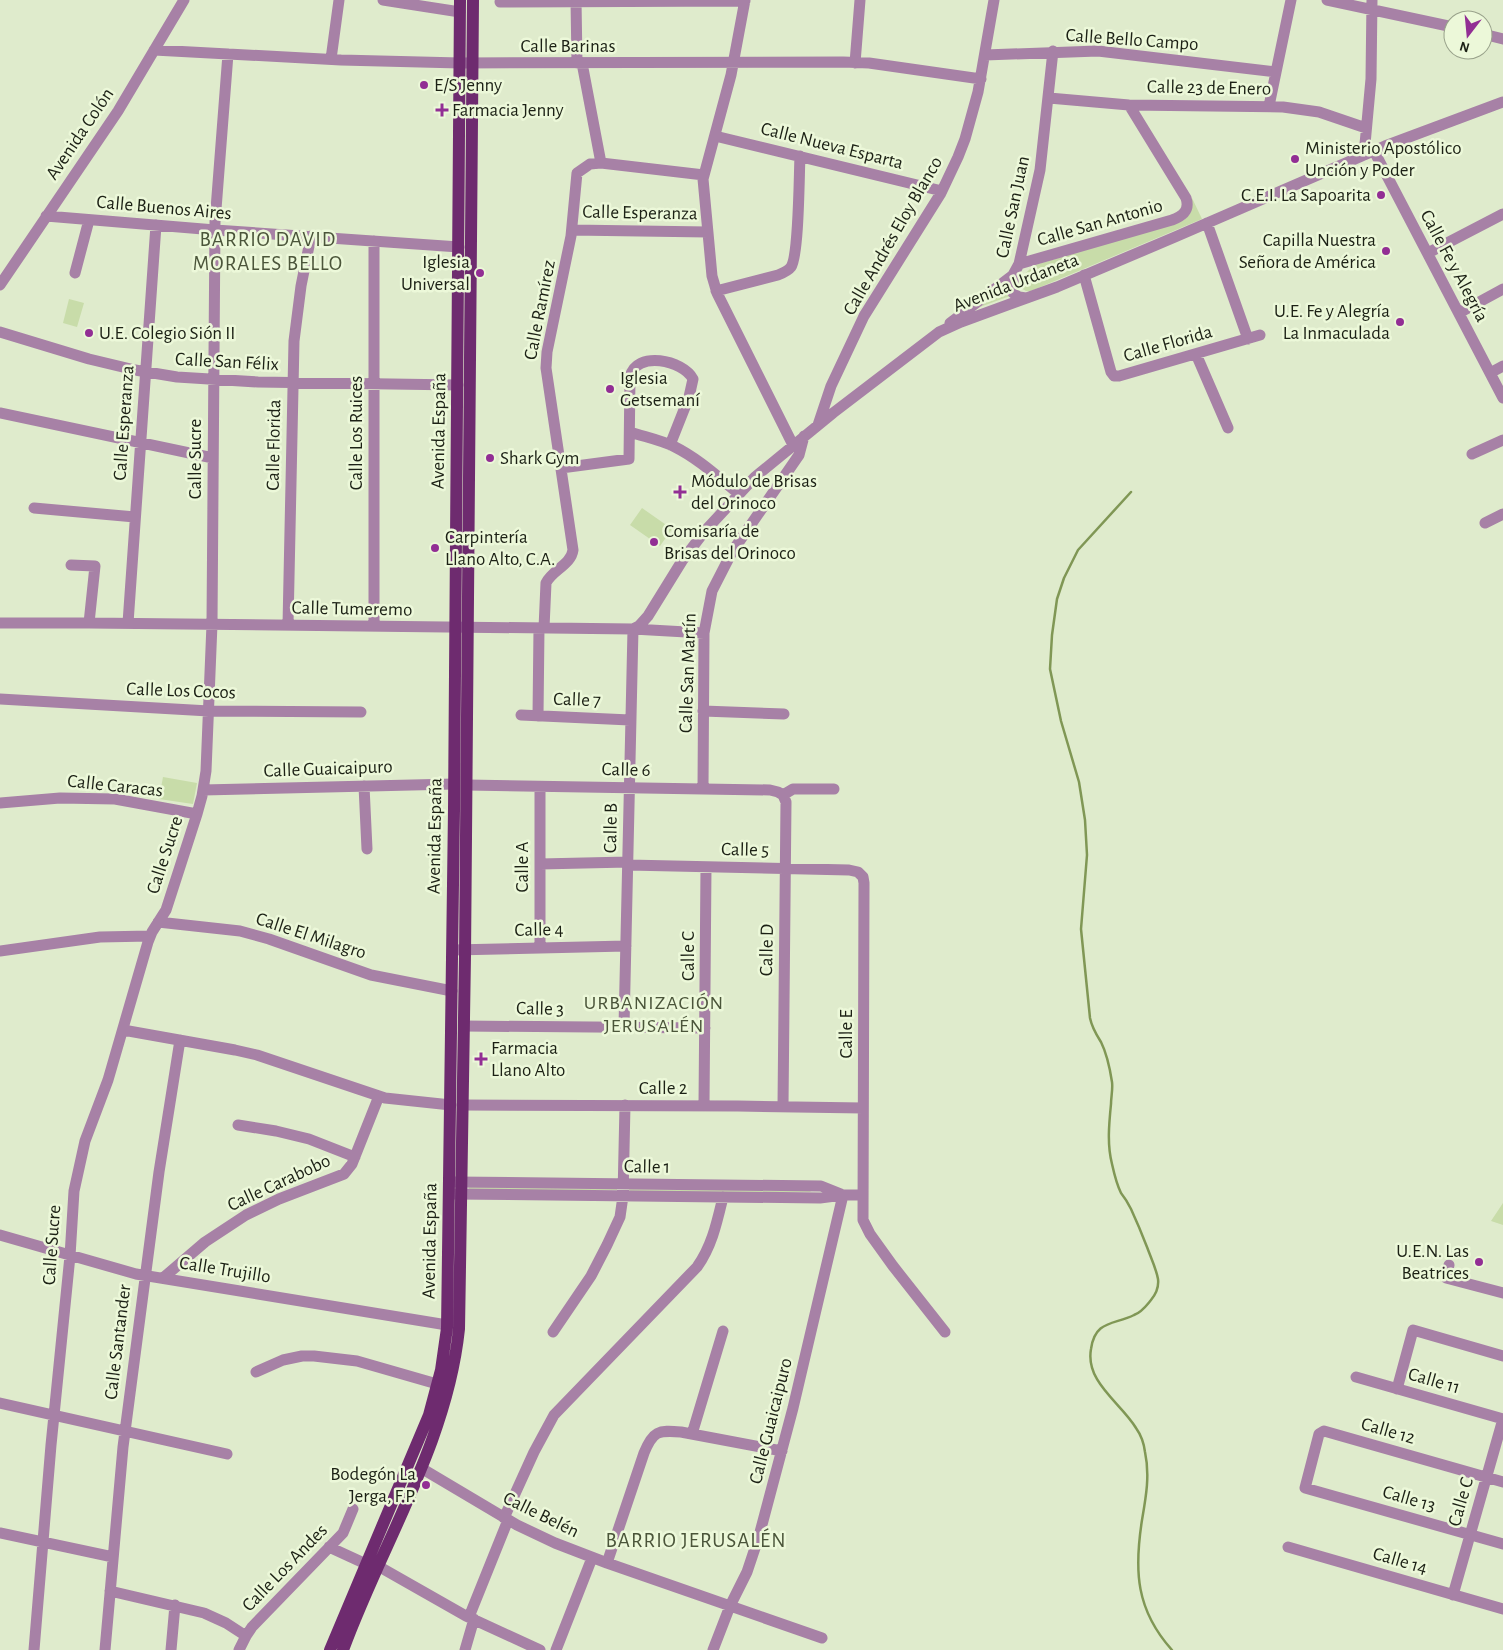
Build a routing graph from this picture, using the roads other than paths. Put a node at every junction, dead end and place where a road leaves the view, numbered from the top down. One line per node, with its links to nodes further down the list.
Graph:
1 (184, 0): 16 (street, Avenida Colón)
2 (339, 0): 20 (street)
3 (383, 0): 14 (street)
4 (473, 0): 22 (main road, Avenida España)
5 (640, 0): 6 (street); 11 (street)
6 (745, 0): 21 (street)
7 (860, 0): 24 (street)
8 (994, 0): 19 (street, Calle Andrés Eloy Blanco)
9 (1291, 0): 25 (street)
10 (1327, 0): 13 (street)
11 (576, 1): 12 (street); 23 (street)
12 (500, 2)
13 (1372, 5): 15 (street); 31 (street)
14 (460, 6): 22 (main road, Avenida España)
15 (1443, 24)
16 (154, 50): 18 (street, Calle Barinas); 39 (street, Avenida Colón)
17 (1053, 52): 19 (street, Calle Bello Campo); 25 (street, Calle Bello Campo); 27 (street, Calle San Juan)
18 (228, 54): 20 (street, Calle Barinas); 43 (street, Calle Sucre)
19 (986, 55): 26 (street, Calle Andrés Eloy Blanco)
20 (331, 59): 22 (street, Calle Barinas)
21 (734, 62): 23 (street, Calle Barinas); 24 (street, Calle Barinas); 32 (street)
22 (466, 63): 23 (street, Calle Barinas); 48 (main road, Avenida España); 95 (main road, Avenida España)
23 (579, 63): 35 (street)
24 (855, 63): 26 (street, Calle Barinas)
25 (1276, 72): 30 (street)
26 (981, 79): 37 (street, Calle Andrés Eloy Blanco)
27 (1049, 98): 29 (street, Calle 23 de Enero); 50 (street, Calle San Juan)
28 (1503, 102): 33 (street, Avenida Urdaneta)
29 (1129, 105): 30 (street, Calle 23 de Enero); 50 (street, Calle San Antonio)
30 (1269, 106): 31 (street, Calle 23 de Enero)
31 (1366, 128): 33 (street)
32 (715, 136): 34 (street, Calle Nueva Esparta); 36 (street)
33 (1369, 153): 41 (street, Avenida Urdaneta); 49 (street, Calle Fe y Alegría)
34 (800, 156): 37 (street, Calle Nueva Esparta); 55 (street)
35 (601, 163): 36 (street); 44 (street, Calle Ramírez)
36 (704, 175): 45 (street)
37 (942, 191): 72 (street, Calle Andrés Eloy Blanco)
38 (1503, 214): 49 (street)
39 (46, 216): 40 (street, Calle Buenos Aires); 53 (street, Avenida Colón)
40 (89, 220): 42 (street, Calle Buenos Aires); 51 (street)
41 (1207, 223): 52 (street, Avenida Urdaneta); 61 (street)
42 (156, 225): 43 (street, Calle Buenos Aires); 64 (street, Calle Esperanza)
43 (215, 230): 46 (street, Calle Buenos Aires); 66 (street, Calle Sucre)
44 (572, 230): 45 (street, Calle Esperanza); 82 (street, Calle Ramírez)
45 (708, 232): 55 (street)
46 (311, 236): 47 (street, Calle Buenos Aires); 67 (street, Calle Florida)
47 (374, 240): 48 (street, Calle Buenos Aires); 68 (street, Calle Los Ruices)
48 (459, 247): 69 (main road, Avenida España)
49 (1428, 253): 57 (street, Calle Fe y Alegría)
50 (1017, 268): 56 (street); 59 (street, Calle San Juan)
51 (75, 273)
52 (1084, 275): 56 (street, Avenida Urdaneta); 62 (street, Calle Florida)
53 (0, 285)
54 (1503, 289): 57 (street)
55 (716, 292): 79 (street)
56 (1026, 298): 59 (street, Avenida Urdaneta)
57 (1459, 313): 65 (street, Calle Fe y Alegría)
58 (0, 332): 64 (street, Calle San Félix)
59 (939, 332): 72 (street, Avenida Urdaneta)
60 (1260, 335): 61 (street, Calle Florida)
61 (1248, 339): 62 (street, Calle Florida)
62 (1196, 354): 73 (street)
63 (1503, 366): 65 (street)
64 (145, 372): 66 (street, Calle San Félix); 77 (street, Calle Esperanza)
65 (1490, 373): 70 (street, Calle Fe y Alegría)
66 (213, 380): 67 (street, Calle San Félix); 81 (street, Calle Sucre)
67 (293, 383): 68 (street, Calle San Félix); 93 (street, Calle Florida)
68 (374, 384): 69 (street, Calle San Félix); 94 (street, Calle Los Ruices)
69 (458, 385): 95 (main road, Avenida España)
70 (1503, 398)
71 (0, 413): 77 (street)
72 (818, 425): 75 (street, Avenida Urdaneta)
73 (1228, 428)
74 (630, 432): 78 (street); 78 (street); 82 (street)
75 (804, 436): 79 (street, Avenida Urdaneta); 98 (street, Calle San Martín)
76 (1503, 440): 80 (street)
77 (140, 442): 81 (street); 86 (street, Calle Esperanza)
78 (670, 445): 83 (street)
79 (793, 445): 83 (street, Avenida Urdaneta)
80 (1472, 454)
81 (213, 458): 92 (street, Calle Sucre)
82 (561, 468): 96 (street, Calle Ramírez)
83 (739, 494): 97 (street, Avenida Urdaneta)
84 (34, 508): 86 (street)
85 (1503, 514): 87 (street)
86 (135, 517): 91 (street, Calle Esperanza)
87 (1485, 523)
88 (71, 565): 90 (street)
89 (0, 623): 90 (street, Calle Tumeremo)
90 (89, 623): 91 (street, Calle Tumeremo)
91 (128, 623): 92 (street, Calle Tumeremo)
92 (212, 624): 93 (street, Calle Tumeremo); 100 (street, Calle Sucre)
93 (288, 625): 94 (street, Calle Tumeremo)
94 (374, 626): 95 (street, Calle Tumeremo)
95 (462, 628): 96 (street, Calle Tumeremo); 107 (main road, Avenida España)
96 (542, 628): 97 (street, Calle Tumeremo); 105 (street)
97 (633, 629): 98 (street, Calle Tumeremo); 106 (street, Calle B)
98 (704, 633): 102 (street, Calle San Martín)
99 (0, 699): 100 (street, Calle Los Cocos)
100 (209, 711): 101 (street, Calle Los Cocos); 113 (street, Calle Sucre)
101 (362, 712)
102 (703, 712): 103 (street); 111 (street, Calle San Martín)
103 (784, 714)
104 (521, 715): 105 (street, Calle 7)
105 (538, 716): 106 (street, Calle 7)
106 (630, 720): 110 (street, Calle B)
107 (460, 785): 108 (street, Calle Guaicaipuro); 109 (street, Calle 6); 127 (main road, Avenida España)
108 (364, 786): 113 (street, Calle Guaicaipuro); 117 (street)
109 (540, 787): 110 (street, Calle 6); 118 (street, Calle A)
110 (629, 788): 111 (street, Calle 6); 119 (street, Calle B)
111 (703, 789): 114 (street, Calle 6)
112 (834, 789): 114 (street)
113 (203, 790): 116 (street, Calle Sucre)
114 (784, 795): 121 (street, Calle D)
115 (0, 803): 116 (street, Calle Caracas)
116 (197, 814): 123 (street, Calle Sucre)
117 (367, 850)
118 (540, 864): 119 (street, Calle 5); 126 (street, Calle A)
119 (628, 864): 120 (street, Calle 5); 125 (street, Calle B)
120 (706, 867): 121 (street, Calle 5); 132 (street, Calle C)
121 (786, 869): 122 (street, Calle 5); 139 (street, Calle D)
122 (861, 874): 140 (street, Calle E)
123 (158, 922): 124 (street, Calle Sucre); 129 (street, Calle El Milagro)
124 (150, 936): 128 (street); 133 (street, Calle Sucre)
125 (626, 946): 126 (street, Calle 4); 131 (street, Calle B)
126 (540, 948): 127 (street, Calle 4)
127 (459, 950): 129 (main road, Avenida España); 130 (main road, Avenida España)
128 (0, 951)
129 (452, 991): 136 (main road, Avenida España)
130 (464, 1026): 131 (street, Calle 3); 136 (main road, Avenida España)
131 (624, 1027): 132 (street, Calle 3)
132 (705, 1028): 138 (street, Calle C)
133 (123, 1030): 134 (street, Calle 2); 150 (street, Calle Sucre)
134 (180, 1040): 135 (street, Calle 2); 152 (street, Calle Santander)
135 (379, 1096): 136 (street, Calle 2); 142 (street, Calle Carabobo)
136 (457, 1105): 137 (street, Calle 2); 144 (main road, Avenida España)
137 (625, 1105): 138 (street, Calle 2); 143 (street)
138 (704, 1106): 139 (street, Calle 2)
139 (783, 1106): 140 (street, Calle 2)
140 (863, 1108): 146 (street, Calle E)
141 (238, 1125): 142 (street)
142 (355, 1157): 153 (street, Calle Carabobo)
143 (624, 1184): 144 (street, Calle 1); 145 (street, Calle 1); 147 (street)
144 (456, 1188): 147 (street, Calle 1); 155 (main road, Avenida España); 171 (main road, Avenida España)
145 (843, 1195): 146 (street, Calle 1); 148 (street, Calle 1); 169 (street, Calle Guaicaipuro)
146 (862, 1195): 158 (street, Calle E)
147 (623, 1196): 148 (street, Calle 1); 157 (street)
148 (723, 1197): 176 (street)
149 (0, 1235): 150 (street, Calle Trujillo)
150 (70, 1256): 152 (street, Calle Trujillo); 165 (street, Calle Sucre)
151 (1449, 1265): 154 (street)
152 (145, 1275): 153 (street, Calle Trujillo); 167 (street, Calle Santander)
153 (163, 1278): 155 (street, Calle Trujillo)
154 (1503, 1293)
155 (447, 1325): 162 (main road, Avenida España)
156 (723, 1331): 168 (street)
157 (553, 1332)
158 (945, 1332)
159 (1503, 1356): 163 (street)
160 (256, 1372): 162 (street)
161 (1356, 1377): 163 (street, Calle 11)
162 (438, 1384): 186 (main road, Avenida España)
163 (1397, 1389): 166 (street, Calle 11)
164 (0, 1403): 165 (street)
165 (54, 1415): 167 (street); 179 (street, Calle Sucre)
166 (1503, 1419): 172 (street, Calle C)
167 (125, 1431): 170 (street); 183 (street, Calle Santander)
168 (692, 1434): 169 (street); 185 (street)
169 (782, 1451): 190 (street, Calle Guaicaipuro)
170 (227, 1454)
171 (421, 1468): 176 (street, Calle Belén); 186 (main road, Avenida España)
172 (1486, 1478): 173 (street, Calle 12); 174 (street, Calle 12); 178 (street, Calle C)
173 (1503, 1482)
174 (1305, 1488): 178 (street, Calle 13)
175 (353, 1509): 181 (street, Calle Los Andes)
176 (506, 1519): 184 (street, Calle Belén); 192 (street)
177 (0, 1533): 179 (street)
178 (1470, 1535): 180 (street, Calle 13); 188 (street, Calle C)
179 (43, 1542): 183 (street); 195 (street, Calle Sucre)
180 (1503, 1544)
181 (329, 1547): 186 (street); 193 (street, Calle Los Andes)
182 (1288, 1547): 188 (street, Calle 14)
183 (113, 1558): 187 (street, Calle Santander)
184 (592, 1558): 185 (street, Calle Belén); 203 (street)
185 (607, 1563): 190 (street, Calle Belén)
186 (372, 1565): 192 (street); 199 (main road, Avenida España); 200 (main road, Avenida España)
187 (110, 1591): 189 (street); 196 (street, Calle Santander)
188 (1453, 1595): 191 (street, Calle 14)
189 (175, 1605): 193 (street); 197 (street)
190 (730, 1606): 194 (street, Calle Belén); 204 (street, Calle Guaicaipuro)
191 (1503, 1609)
192 (472, 1618): 201 (street); 202 (street)
193 (246, 1636): 198 (street, Calle Los Andes)
194 (822, 1638)
195 (34, 1650)
196 (105, 1650)
197 (171, 1650)
198 (239, 1650)
199 (330, 1650)
200 (343, 1650)
201 (465, 1650)
202 (540, 1650)
203 (556, 1650)
204 (713, 1650)

